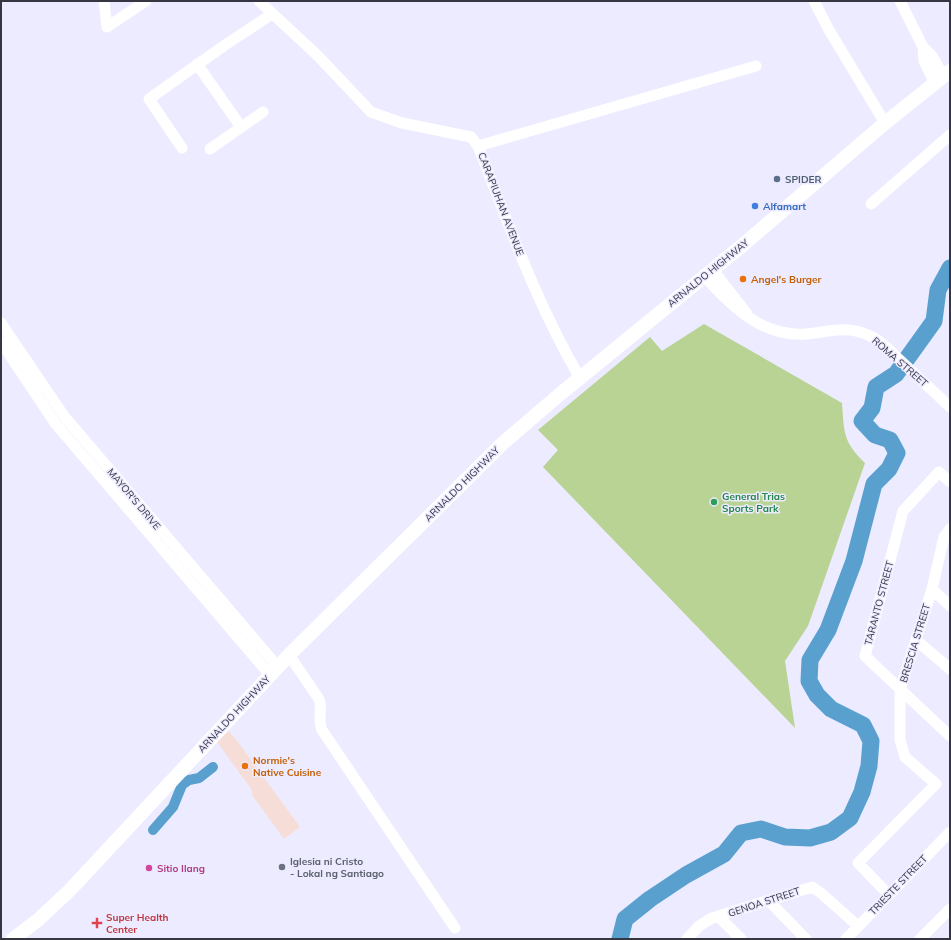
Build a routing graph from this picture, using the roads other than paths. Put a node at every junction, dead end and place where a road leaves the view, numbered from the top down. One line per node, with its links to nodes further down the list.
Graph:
1 (104, 1): 2 (street)
2 (146, 1)
3 (259, 1): 6 (street, CARAPIUHAN AVENUE)
4 (814, 1): 11 (street)
5 (900, 1): 9 (street)
6 (272, 14): 7 (street); 14 (street, CARAPIUHAN AVENUE)
7 (198, 64): 12 (street); 15 (street)
8 (756, 66): 14 (street)
9 (943, 77): 11 (main road, ARNALDO HIGHWAY)
10 (263, 112): 12 (street)
11 (885, 123): 18 (main road, ARNALDO HIGHWAY)
12 (241, 127): 16 (street)
13 (950, 135): 17 (street)
14 (478, 146): 21 (street, CARAPIUHAN AVENUE)
15 (182, 148)
16 (210, 149)
17 (870, 204)
18 (708, 273): 21 (main road, ARNALDO HIGHWAY); 22 (street, ROMA STREET)
19 (1, 324): 23 (street, MAYOR'S DRIVE)
20 (1, 342): 23 (street, MAYOR'S DRIVE)
21 (580, 378): 29 (main road, ARNALDO HIGHWAY)
22 (950, 407)
23 (100, 468): 31 (street, MAYOR'S DRIVE)
24 (950, 482): 32 (street, TARANTO STREET)
25 (948, 536): 26 (street, BRESCIA STREET)
26 (932, 589): 27 (street); 28 (street, BRESCIA STREET)
27 (950, 606)
28 (916, 640): 30 (street); 32 (street, BRESCIA STREET)
29 (289, 655): 31 (main road, ARNALDO HIGHWAY); 40 (street)
30 (950, 670)
31 (274, 671): 41 (main road, ARNALDO HIGHWAY)
32 (900, 690): 33 (street, TARANTO STREET); 35 (street, BRESCIA STREET)
33 (950, 736)
34 (950, 832): 35 (street, TRIESTE STREET)
35 (889, 895): 39 (street, TRIESTE STREET)
36 (768, 900): 38 (street, GENOA STREET); 39 (street, GENOA STREET); 44 (street)
37 (950, 909): 46 (street)
38 (718, 916): 42 (street, GENOA STREET); 43 (street)
39 (858, 926): 45 (street, TRIESTE STREET)
40 (455, 928)
41 (13, 939)
42 (686, 939)
43 (741, 939)
44 (806, 939)
45 (846, 939)
46 (920, 939)

